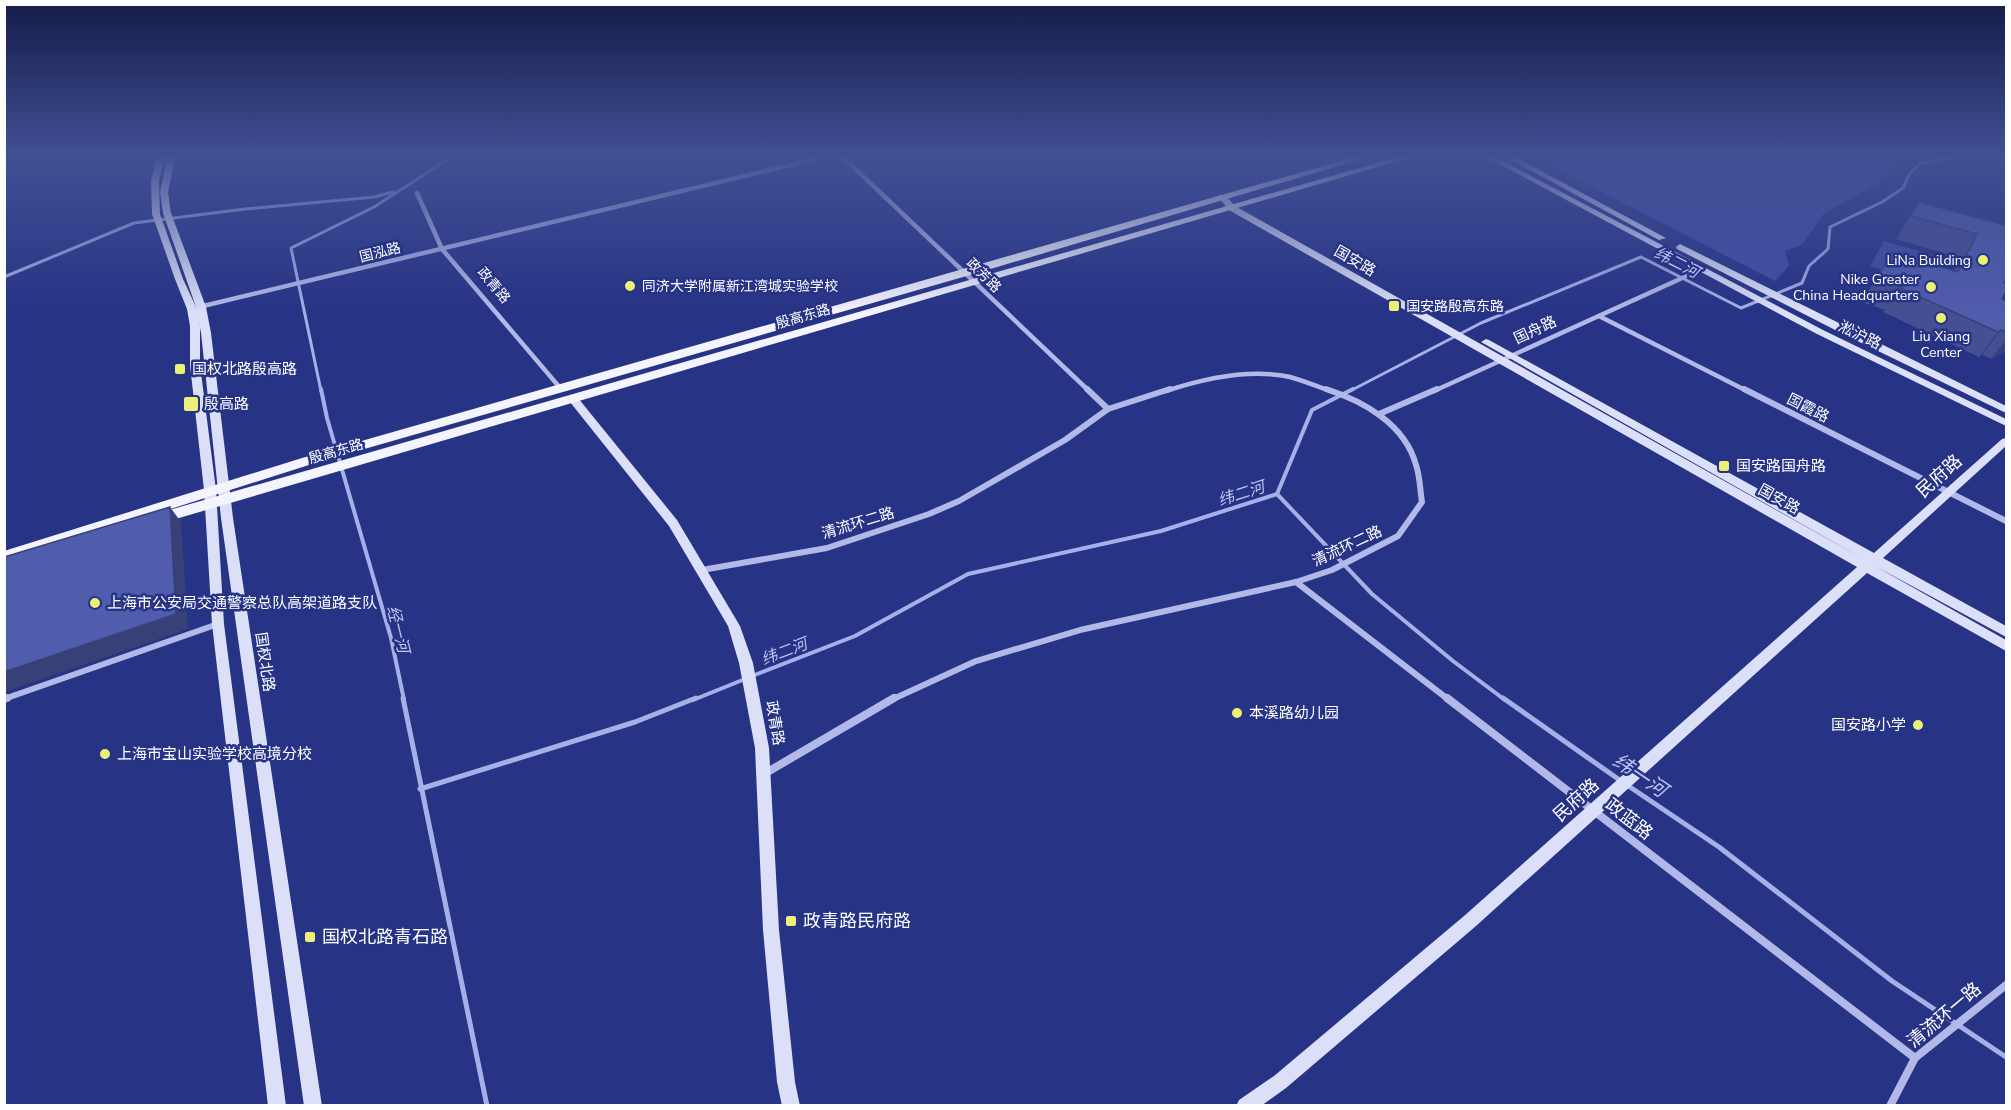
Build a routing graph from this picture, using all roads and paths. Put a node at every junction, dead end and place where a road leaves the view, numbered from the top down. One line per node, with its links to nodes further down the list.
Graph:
1 (156, 210): 15 (main road, 国权北路)
2 (167, 210): 15 (main road, 国权北路)
3 (424, 210): 11 (street, 政青路)
4 (604, 210): 11 (street, 国泓路)
5 (898, 210): 14 (street, 政芳路)
6 (1182, 210): 14 (main road, 殷高东路)
7 (1223, 210): 14 (main road, 殷高东路)
8 (1244, 210): 17 (main road, 国安路)
9 (1590, 210): 13 (main road, 淞沪路)
10 (1610, 210): 12 (main road, 淞沪路)
11 (442, 249): 15 (street, 国泓路); 18 (street, 政青路)
12 (1714, 265): 13 (street); 21 (main road, 淞沪路)
13 (1702, 269): 16 (street, 国舟路); 23 (main road, 淞沪路)
14 (969, 278): 18 (main road, 殷高东路); 19 (main road, 殷高东路); 20 (street, 政芳路)
15 (197, 308): 26 (main road, 国权北路)
16 (1599, 316): 17 (street, 国舟路); 25 (street, 国霞路)
17 (1508, 358): 22 (street, 国舟路); 29 (main road, 国安路)
18 (561, 389): 26 (main road, 殷高东路)
19 (574, 400): 26 (main road, 殷高东路); 31 (main road, 政青路)
20 (1108, 410): 22 (street, 清流环二路); 31 (street, 清流环二路)
21 (2007, 410)
22 (1379, 414): 32 (street, 清流环二路)
23 (2007, 423)
24 (2007, 441): 25 (main road, 民府路)
25 (1950, 493): 27 (street, 国霞路); 29 (main road, 民府路)
26 (217, 495): 28 (main road); 30 (main road); 33 (main road, 国权北路); 42 (main road, 国权北路)
27 (2007, 520)
28 (4, 557)
29 (1872, 563): 34 (main road, 国安路); 35 (main road, 国安路); 38 (main road, 民府路)
30 (4, 566)
31 (702, 570): 37 (main road, 政青路)
32 (1296, 582): 37 (street, 清流环二路); 38 (street, 政蓝路)
33 (218, 624): 36 (street); 41 (main road, 国权北路)
34 (2007, 632)
35 (2007, 646)
36 (4, 699)
37 (764, 774): 43 (main road, 政青路)
38 (1593, 810): 40 (street, 政蓝路); 44 (main road, 民府路)
39 (2007, 985): 40 (street, 清流环一路)
40 (1915, 1058): 45 (street, 清流环一路)
41 (277, 1106)
42 (313, 1106)
43 (790, 1106)
44 (1245, 1106)
45 (1890, 1106)

